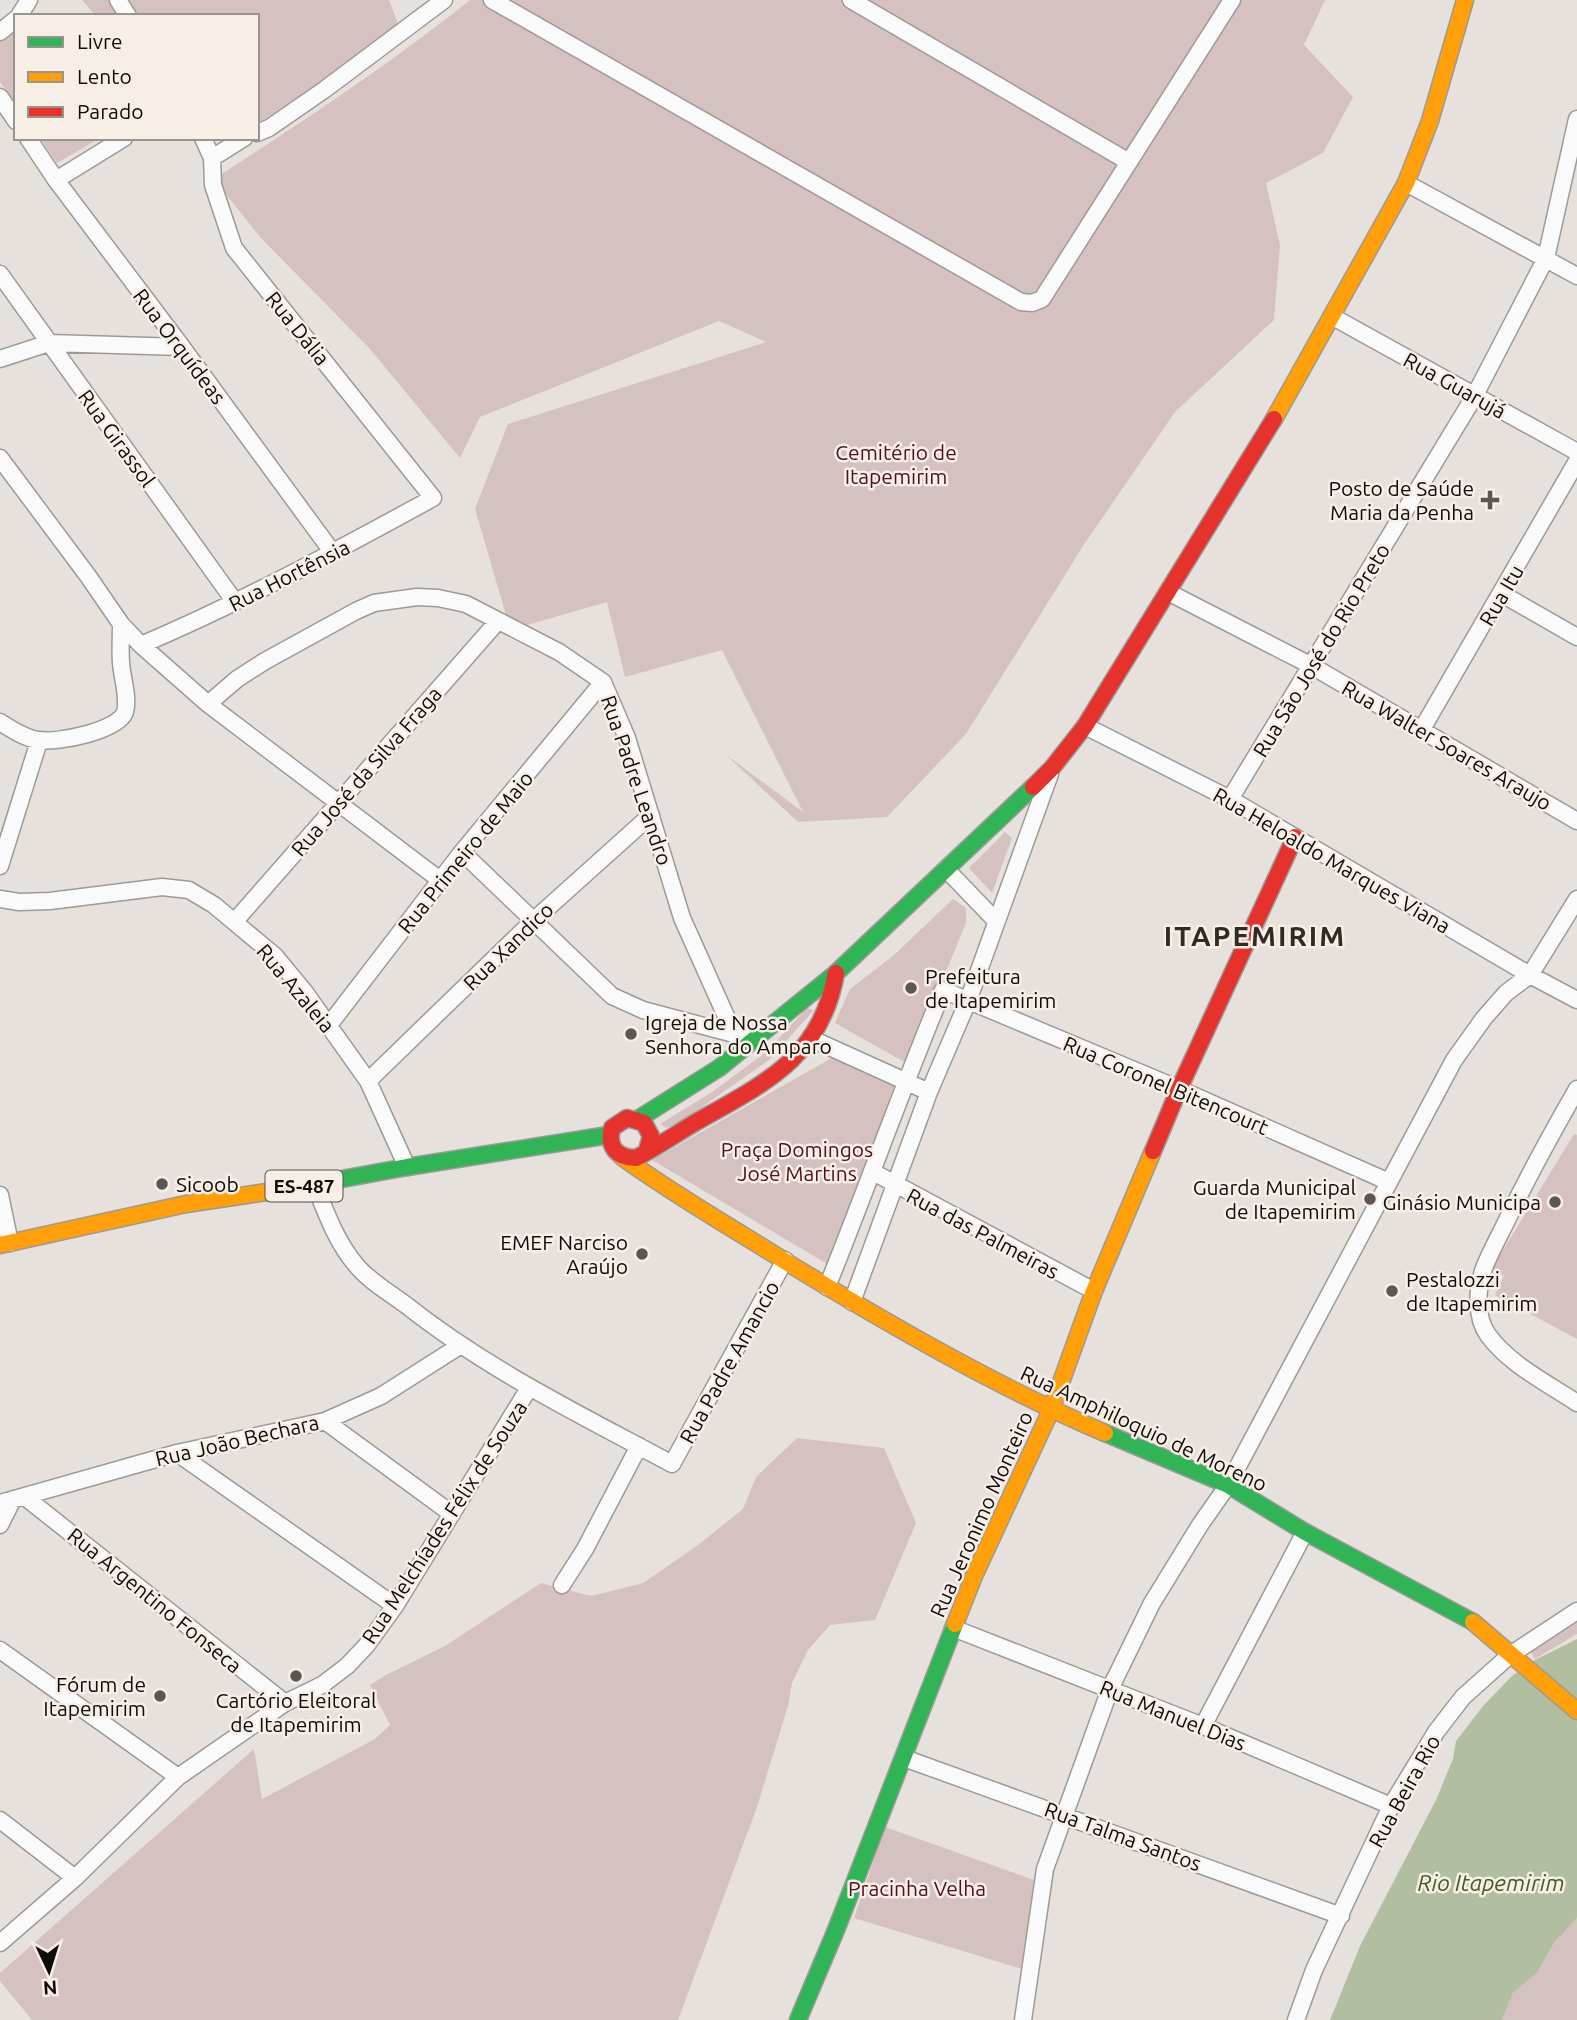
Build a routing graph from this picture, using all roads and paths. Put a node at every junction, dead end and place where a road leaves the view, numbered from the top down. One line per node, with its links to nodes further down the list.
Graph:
1 (444, 0): 11 (street)
2 (492, 0): 17 (street)
3 (851, 0): 17 (street)
4 (1231, 0): 17 (street)
5 (1465, 0): 20 (main road)
6 (14, 21): 7 (street)
7 (0, 32)
8 (0, 97): 9 (street)
9 (14, 118)
10 (1577, 118): 18 (street, Rua São José do Rio Preto)
11 (259, 132)
12 (28, 140): 19 (street, Rua Orquídeas)
13 (121, 140): 19 (street)
14 (204, 140): 16 (street, Rua Dália)
15 (241, 140): 16 (street)
16 (212, 158): 32 (street, Rua Dália)
17 (1129, 162)
18 (1571, 169): 21 (street, Rua São José do Rio Preto)
19 (56, 180): 26 (street, Rua Orquídeas)
20 (1406, 183): 21 (street); 24 (main road)
21 (1546, 258): 23 (street); 28 (street, Rua São José do Rio Preto)
22 (0, 274): 25 (street, Rua Girassol)
23 (1577, 276)
24 (1333, 317): 28 (street, Rua Guarujá); 34 (main road)
25 (49, 343): 26 (street); 27 (street); 36 (street, Rua Girassol)
26 (183, 347): 33 (street, Rua Orquídeas)
27 (0, 359)
28 (1474, 397): 29 (street, Rua Guarujá); 41 (street, Rua São José do Rio Preto)
29 (1577, 453)
30 (0, 458): 38 (street)
31 (1577, 461): 35 (street, Rua Itu)
32 (433, 498): 33 (street, Rua Hortênsia)
33 (332, 553): 36 (street, Rua Hortênsia)
34 (1168, 592): 41 (street, Rua Walter Soares Araujo); 45 (main road)
35 (1502, 594): 39 (street); 46 (street, Rua Itu)
36 (235, 602): 40 (street, Rua Hortênsia)
37 (498, 621): 42 (street, Rua Padre Leandro); 43 (street, Rua Padre Leandro); 50 (street, Rua José da Silva Fraga)
38 (121, 624): 40 (street); 47 (street)
39 (1577, 637)
40 (141, 645): 43 (street)
41 (1312, 666): 46 (street, Rua Walter Soares Araujo); 49 (street, Rua São José do Rio Preto)
42 (603, 681): 51 (street, Rua Padre Leandro); 54 (street, Rua Primeiro de Maio)
43 (208, 704): 50 (street)
44 (0, 722): 47 (street)
45 (1084, 726): 48 (main road); 49 (street, Rua Heloaldo Marques Viana)
46 (1422, 729): 52 (street, Rua Walter Soares Araujo)
47 (39, 740): 55 (street)
48 (1052, 768): 56 (main road); 62 (street)
49 (1230, 799): 53 (street, Rua Heloaldo Marques Viana)
50 (338, 802): 57 (street); 60 (street, Rua José da Silva Fraga)
51 (651, 815): 61 (street, Rua Xandico); 68 (street, Rua Padre Leandro)
52 (1577, 821)
53 (1295, 837): 64 (street, Rua Heloaldo Marques Viana); 73 (main road, Rua Jeronimo Monteiro)
54 (462, 852): 57 (street, Rua Primeiro de Maio); 61 (street)
55 (0, 866)
56 (946, 869): 62 (street); 63 (main road)
57 (440, 880): 67 (street, Rua Primeiro de Maio)
58 (1577, 898): 64 (street)
59 (0, 899): 60 (street, Rua Azaleia)
60 (235, 921): 67 (street, Rua Azaleia)
61 (533, 921): 68 (street); 71 (street, Rua Xandico)
62 (996, 921): 66 (street)
63 (836, 974): 69 (main road); 70 (main road)
64 (1530, 975): 65 (street, Rua Heloaldo Marques Viana); 82 (street)
65 (1577, 1000)
66 (968, 1001): 72 (street, Rua Coronel Bitencourt); 73 (street, Rua Coronel Bitencourt); 75 (street)
67 (329, 1025): 71 (street, Rua Azaleia)
68 (734, 1034): 70 (street)
69 (812, 1039): 72 (street); 78 (main road)
70 (754, 1040): 76 (main road)
71 (368, 1081): 80 (street, Rua Azaleia)
72 (904, 1082): 75 (street); 81 (street)
73 (1179, 1089): 82 (street, Rua Coronel Bitencourt); 89 (main road, Rua Jeronimo Monteiro)
74 (1577, 1089): 93 (street)
75 (929, 1092): 84 (street)
76 (638, 1119): 77 (main road, ES-487); 78 (main road)
77 (609, 1135): 79 (main road); 80 (main road, ES-487)
78 (647, 1150): 79 (main road)
79 (622, 1157): 87 (main road)
80 (407, 1167): 83 (main road, ES-487)
81 (873, 1172): 84 (street, Rua das Palmeiras); 88 (street)
82 (1389, 1182): 98 (street)
83 (315, 1185): 86 (main road, ES-487); 91 (street)
84 (894, 1186): 89 (street, Rua das Palmeiras); 90 (street)
85 (0, 1195): 86 (street)
86 (5, 1244)
87 (785, 1260): 88 (main road); 96 (street, Rua Padre Amancio)
88 (827, 1287): 90 (main road, Rua Amphiloquio de Moreno)
89 (1094, 1291): 94 (main road, Rua Jeronimo Monteiro)
90 (852, 1301): 94 (main road, Rua Amphiloquio de Moreno)
91 (461, 1345): 92 (street); 95 (street, Rua João Bechara)
92 (529, 1388): 96 (street); 100 (street, Rua Melchíades Félix de Souza)
93 (1577, 1403)
94 (1051, 1410): 98 (main road, Rua Amphiloquio de Moreno); 106 (main road, Rua Jeronimo Monteiro)
95 (325, 1421): 97 (street, Rua João Bechara); 100 (street)
96 (639, 1446): 103 (street)
97 (177, 1453): 99 (street, Rua João Bechara); 104 (street)
98 (1228, 1485): 102 (main road, Rua Amphiloquio de Moreno); 109 (street)
99 (13, 1500): 101 (street); 110 (street, Rua Argentino Fonseca)
100 (452, 1514): 104 (street, Rua Melchíades Félix de Souza)
101 (0, 1525)
102 (1305, 1532): 108 (main road, Rua Amphiloquio de Moreno); 112 (street)
103 (562, 1585)
104 (395, 1606): 110 (street, Rua Melchíades Félix de Souza)
105 (1577, 1611): 108 (street, Rua Beira Rio)
106 (953, 1628): 109 (street, Rua Manuel Dias); 113 (main road, Rua Jeronimo Monteiro)
107 (0, 1650): 114 (street)
108 (1516, 1660): 111 (main road, Rua Amphiloquio de Moreno); 115 (street, Rua Beira Rio)
109 (1110, 1689): 112 (street, Rua Manuel Dias); 116 (street)
110 (285, 1703): 114 (street, Rua Melchíades Félix de Souza)
111 (1577, 1711)
112 (1203, 1726): 115 (street, Rua Manuel Dias)
113 (904, 1758): 116 (street, Rua Talma Santos); 121 (main road, Rua Jeronimo Monteiro)
114 (178, 1777): 118 (street, Rua Melchíades Félix de Souza)
115 (1391, 1806): 119 (street, Rua Beira Rio)
116 (1065, 1815): 119 (street, Rua Talma Santos); 122 (street)
117 (0, 1820): 118 (street)
118 (75, 1878): 120 (street, Rua Melchíades Félix de Souza)
119 (1341, 1916): 123 (street, Rua Beira Rio)
120 (0, 1943)
121 (798, 2020)
122 (1023, 2020)
123 (1296, 2020)

